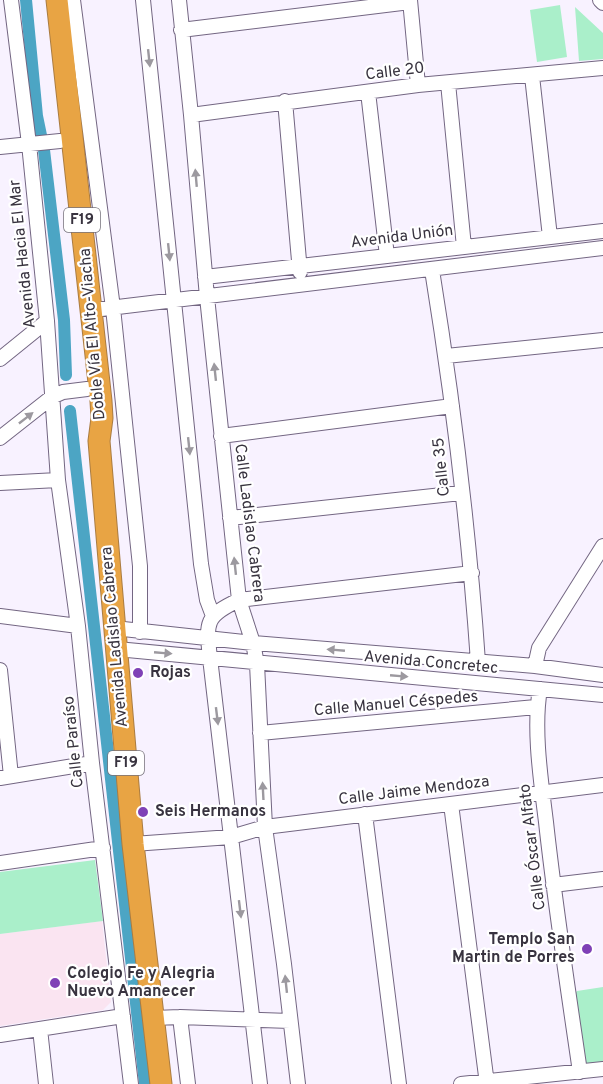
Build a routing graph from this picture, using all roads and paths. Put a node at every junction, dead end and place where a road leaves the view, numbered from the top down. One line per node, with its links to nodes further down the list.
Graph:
1 (11, 0): 17 (street, Avenida Hacia El Mar)
2 (43, 0): 16 (highway, Doble Vía El Alto-Viacha / F19)
3 (57, 0): 30 (highway, Doble Vía El Alto-Viacha / F19)
4 (73, 0): 30 (street)
5 (143, 0): 29 (street, one-way to 29)
6 (178, 0): 8 (street, Calle Ladislao Cabrera)
7 (410, 1): 8 (street); 12 (street)
8 (181, 30): 15 (street, Calle Ladislao Cabrera)
9 (603, 68): 10 (street, Calle 20)
10 (532, 76): 11 (street, Calle 20); 20 (street)
11 (448, 83): 12 (street, Calle 20); 21 (street)
12 (418, 85): 13 (street, Calle 20)
13 (368, 92): 14 (street, Calle 20); 23 (street)
14 (285, 101): 15 (street, Calle 20); 24 (street)
15 (191, 115): 26 (street, Calle Ladislao Cabrera, one-way to 15)
16 (56, 141): 17 (street); 35 (highway, Doble Vía El Alto-Viacha / F19)
17 (33, 144): 18 (street); 31 (street, Avenida Hacia El Mar)
18 (0, 147)
19 (603, 231): 20 (street, Avenida Unión)
20 (550, 237): 21 (street, Avenida Unión)
21 (464, 247): 23 (street, Avenida Unión)
22 (603, 248): 25 (street)
23 (387, 256): 24 (street, Avenida Unión)
24 (300, 266): 26 (street, Avenida Unión); 27 (street)
25 (432, 270): 27 (street); 33 (street, Calle 35)
26 (205, 277): 28 (street, Calle Ladislao Cabrera)
27 (301, 285): 28 (street)
28 (207, 297): 29 (street); 37 (street, Calle Ladislao Cabrera, one-way to 28)
29 (174, 300): 30 (street); 48 (street, one-way to 48)
30 (103, 309): 39 (highway, Doble Vía El Alto-Viacha / F19); 51 (street)
31 (47, 321): 34 (street); 35 (street, Avenida Hacia El Mar)
32 (603, 340): 33 (street)
33 (446, 356): 36 (street, Calle 35)
34 (0, 360)
35 (69, 392): 38 (street, one-way to 35); 39 (highway, Doble Vía El Alto-Viacha / F19); 40 (street, Calle Paraíso)
36 (452, 406): 37 (street); 42 (street, Calle 35)
37 (221, 436): 43 (street, Calle Ladislao Cabrera)
38 (0, 438)
39 (99, 441): 50 (highway, Avenida Ladislao Cabrera / F19)
40 (58, 480): 41 (street); 49 (street, Calle Paraíso)
41 (0, 483)
42 (461, 493): 43 (street); 45 (street, Calle 35)
43 (230, 518): 46 (street, Calle Ladislao Cabrera, one-way to 43)
44 (602, 548): 58 (street)
45 (472, 573): 46 (street); 56 (street, Calle 35)
46 (239, 600): 48 (street); 53 (street, Calle Ladislao Cabrera)
47 (0, 616): 49 (street)
48 (213, 616): 52 (street)
49 (78, 626): 65 (street, Calle Paraíso)
50 (114, 628): 51 (street); 54 (highway, Avenida Ladislao Cabrera / F19)
51 (140, 632): 52 (street)
52 (208, 638): 53 (street); 55 (street)
53 (253, 643): 56 (street, one-way to 53); 57 (street, Calle Ladislao Cabrera)
54 (117, 649): 55 (street, Avenida Concretec, one-way to 55); 73 (highway, Avenida Ladislao Cabrera / F19)
55 (210, 657): 57 (street, Avenida Concretec); 72 (street, one-way to 72)
56 (478, 662): 58 (street)
57 (257, 664): 61 (street, Avenida Concretec, one-way to 61); 64 (street, Calle Ladislao Cabrera)
58 (535, 666): 60 (street)
59 (0, 670): 66 (street)
60 (603, 675)
61 (540, 689): 62 (street, Avenida Concretec); 63 (street, Calle Óscar Alfato)
62 (603, 695)
63 (536, 707): 64 (street, Calle Manuel Céspedes); 68 (street, Calle Óscar Alfato)
64 (260, 733): 71 (street, Calle Ladislao Cabrera, one-way to 64)
65 (92, 763): 66 (street); 74 (street, Calle Paraíso)
66 (6, 777)
67 (603, 785): 68 (street, Calle Jaime Mendoza)
68 (542, 792): 69 (street, Calle Jaime Mendoza); 77 (street, Calle Óscar Alfato)
69 (451, 804): 70 (street, Calle Jaime Mendoza); 87 (street)
70 (365, 814): 71 (street, Calle Jaime Mendoza); 94 (street)
71 (265, 827): 72 (street, Calle Jaime Mendoza); 82 (street, Calle Ladislao Cabrera, one-way to 71)
72 (231, 837): 73 (street, Calle Jaime Mendoza); 81 (street, one-way to 81)
73 (133, 844): 80 (highway, Avenida Ladislao Cabrera / F19)
74 (103, 848): 75 (street); 78 (street, Calle Paraíso)
75 (0, 863)
76 (603, 879): 77 (street)
77 (553, 885): 86 (street, Calle Óscar Alfato)
78 (123, 1016): 83 (street); 89 (street, Calle Paraíso)
79 (180, 1017): 80 (street); 81 (street); 91 (street)
80 (154, 1018): 90 (highway, Avenida Ladislao Cabrera / F19)
81 (253, 1020): 82 (street); 92 (street)
82 (290, 1022): 93 (street, Calle Ladislao Cabrera)
83 (40, 1029): 84 (street); 88 (street)
84 (0, 1035)
85 (603, 1069): 86 (street)
86 (580, 1072): 87 (street)
87 (487, 1082): 95 (street)
88 (46, 1084)
89 (131, 1084)
90 (161, 1084)
91 (188, 1084)
92 (260, 1084)
93 (298, 1084)
94 (399, 1084)
95 (460, 1084)

